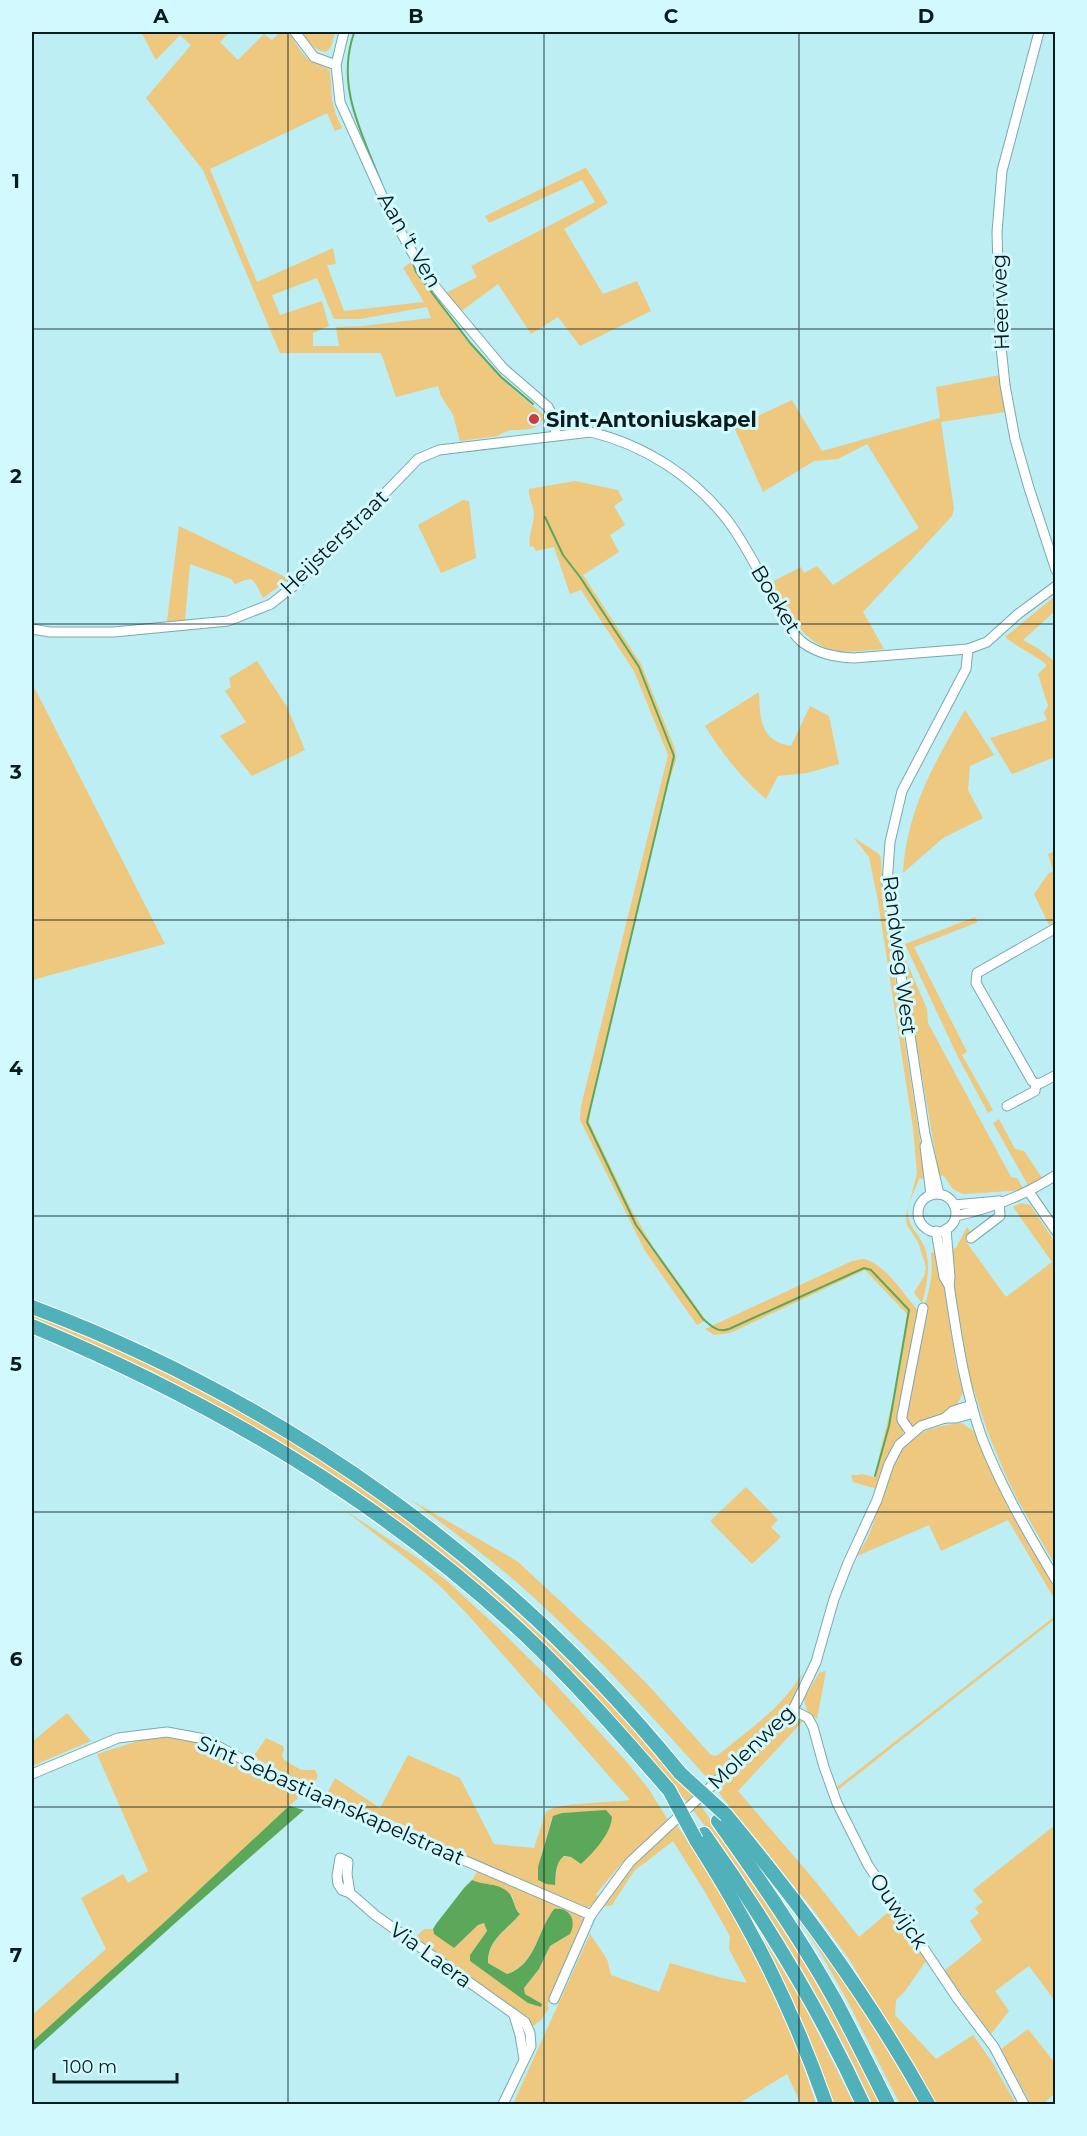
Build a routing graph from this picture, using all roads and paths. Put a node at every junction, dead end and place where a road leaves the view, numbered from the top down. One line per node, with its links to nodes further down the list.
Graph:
1 (295, 32): 4 (street)
2 (344, 32): 4 (street, Aan 't Ven)
3 (1039, 32): 6 (street, Heerweg)
4 (336, 65): 5 (street, Aan 't Ven)
5 (556, 435): 8 (street, Heijsterstraat); 9 (street, Boeket)
6 (1056, 570)
7 (1056, 586): 9 (street, Boeket)
8 (32, 629)
9 (968, 649): 16 (street, Randweg West)
10 (1056, 928): 12 (street)
11 (1056, 1075): 12 (street)
12 (1036, 1084): 13 (street)
13 (1007, 1106)
14 (1056, 1175): 15 (street)
15 (1029, 1192): 17 (street); 22 (street)
16 (935, 1195): 18 (street); 21 (street)
17 (999, 1203): 18 (street); 19 (street); 23 (street)
18 (954, 1205): 19 (street)
19 (956, 1216): 20 (street)
20 (946, 1229): 21 (street); 24 (street)
21 (936, 1231): 24 (street)
22 (1056, 1231)
23 (971, 1238)
24 (949, 1286): 28 (street)
25 (32, 1307): 33 (highway, bridge)
26 (923, 1308): 29 (street)
27 (32, 1326): 34 (highway, bridge)
28 (973, 1409): 29 (street, Molenweg); 30 (street)
29 (911, 1433): 31 (street, Molenweg)
30 (1056, 1581)
31 (793, 1710): 36 (street, Molenweg); 43 (street, Ouwijck)
32 (32, 1774): 36 (street, Sint Sebastiaanskapelstraat)
33 (722, 1818): 41 (highway); 42 (highway)
34 (700, 1837): 39 (highway); 40 (highway)
35 (350, 1893): 38 (street, Via Laera)
36 (591, 1915): 37 (street, Molenweg)
37 (554, 1999)
38 (503, 2104)
39 (826, 2104)
40 (863, 2104)
41 (888, 2104)
42 (928, 2104)
43 (1024, 2104)

